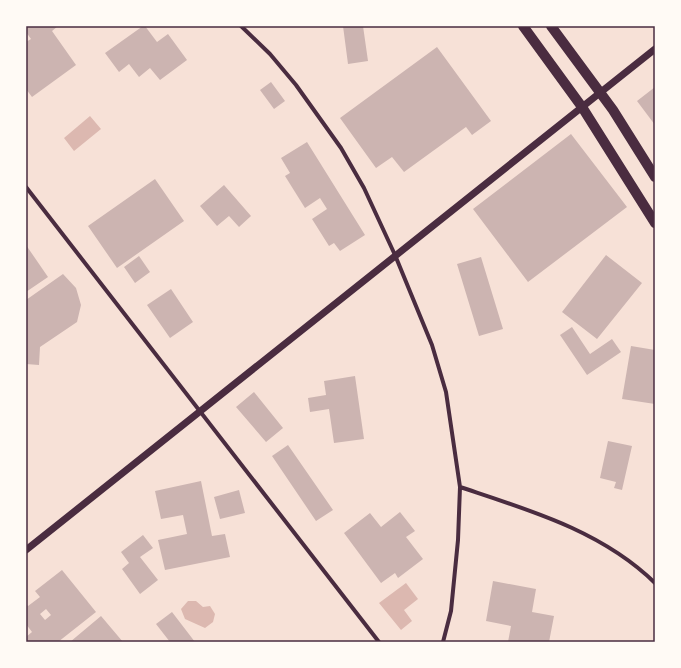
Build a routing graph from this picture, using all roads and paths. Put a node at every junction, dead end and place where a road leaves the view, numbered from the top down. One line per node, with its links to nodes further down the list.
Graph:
1 (241, 26): 10 (street)
2 (523, 26): 6 (main road)
3 (551, 26): 5 (main road)
4 (655, 49): 5 (street)
5 (600, 93): 6 (street); 7 (main road)
6 (582, 107): 9 (main road); 10 (street)
7 (655, 177)
8 (26, 187): 11 (street)
9 (655, 223)
10 (396, 255): 11 (street); 12 (street)
11 (199, 410): 13 (street); 15 (street)
12 (460, 487): 14 (street); 16 (street)
13 (26, 550)
14 (655, 583)
15 (379, 642)
16 (443, 642)

